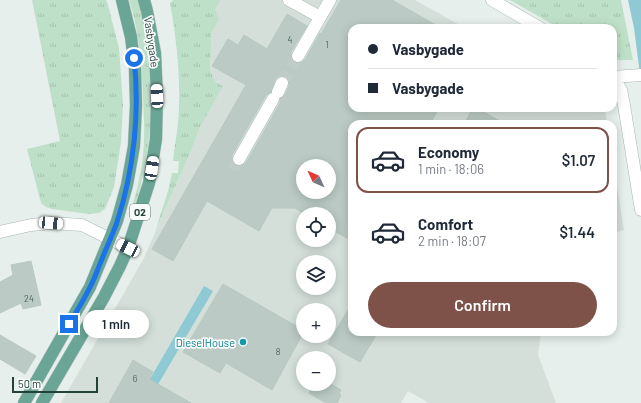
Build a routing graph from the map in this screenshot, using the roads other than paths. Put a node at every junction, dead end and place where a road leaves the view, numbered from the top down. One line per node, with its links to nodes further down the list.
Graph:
1 (122, 0): 16 (main road, Vasbygade / O2)
2 (144, 0): 17 (main road, Vasbygade / O2)
3 (289, 0): 6 (street)
4 (330, 0): 6 (street)
5 (492, 0): 7 (street)
6 (320, 17): 8 (street)
7 (533, 24)
8 (298, 56)
9 (640, 75): 10 (street)
10 (617, 77)
11 (617, 84): 14 (street)
12 (278, 91): 13 (street)
13 (239, 159)
14 (641, 210)
15 (0, 232): 16 (street)
16 (110, 239): 17 (street); 18 (main road, Vasbygade / O2)
17 (128, 248): 19 (main road, Vasbygade / O2)
18 (24, 403)
19 (42, 403)

